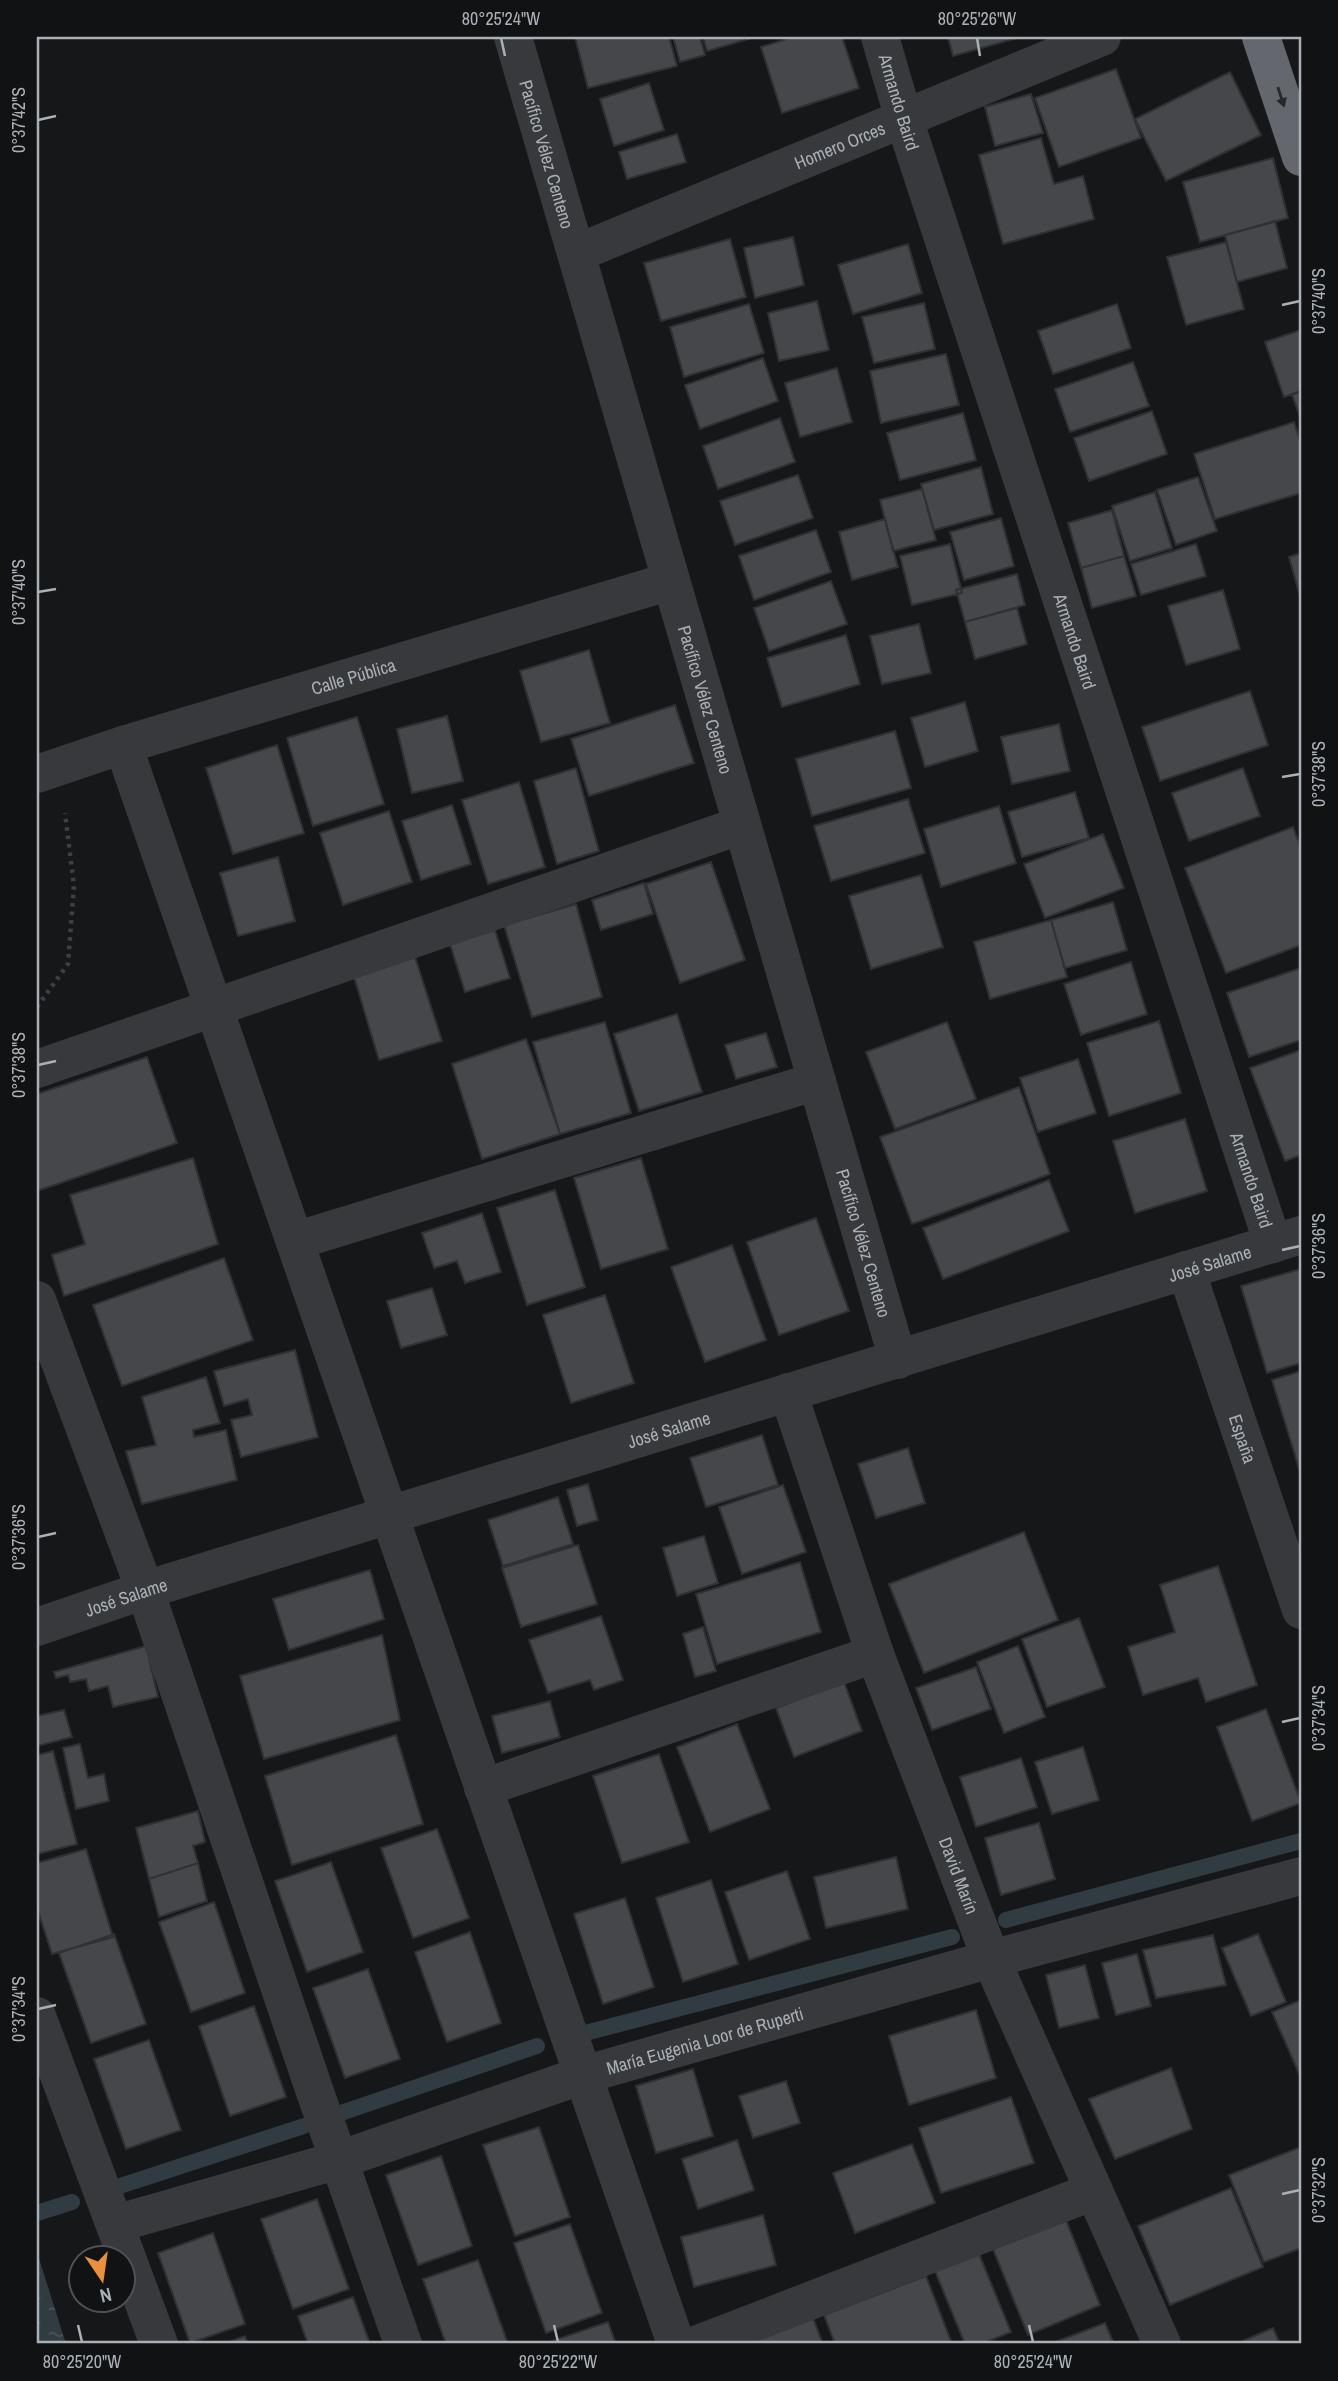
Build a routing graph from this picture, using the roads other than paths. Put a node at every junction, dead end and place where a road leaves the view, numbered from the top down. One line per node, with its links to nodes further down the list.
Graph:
1 (513, 37): 7 (street, Pacífico Vélez Centeno)
2 (880, 37): 5 (street, Armando Baird)
3 (1102, 37): 5 (street, Homero Orces)
4 (1261, 37): 6 (highway, one-way to 6)
5 (904, 119): 7 (street, Homero Orces); 15 (street, Armando Baird)
6 (1301, 157)
7 (577, 253): 8 (street, Pacífico Vélez Centeno)
8 (671, 581): 9 (street, Calle Pública); 11 (street, Pacífico Vélez Centeno)
9 (123, 745): 10 (street, Calle Pública); 12 (street)
10 (48, 771)
11 (742, 825): 12 (street); 14 (street, Pacífico Vélez Centeno)
12 (214, 1008): 13 (street); 16 (street)
13 (37, 1069)
14 (817, 1082): 16 (street); 19 (street, Pacífico Vélez Centeno)
15 (1287, 1239): 17 (street, José Salame)
16 (295, 1241): 21 (street)
17 (1186, 1270): 19 (street, José Salame); 23 (street, España)
18 (37, 1300): 22 (street)
19 (898, 1360): 20 (street, José Salame)
20 (788, 1392): 21 (street, José Salame); 25 (street, David Marín)
21 (388, 1516): 22 (street, José Salame); 26 (street)
22 (145, 1590): 24 (street, José Salame); 31 (street)
23 (1301, 1610)
24 (37, 1627)
25 (875, 1654): 26 (street); 28 (street, David Marín)
26 (483, 1788): 30 (street)
27 (1301, 1875): 28 (street, María Eugenia Loor de Ruperti)
28 (990, 1959): 30 (street, María Eugenia Loor de Ruperti); 32 (street, David Marín)
29 (37, 2016): 33 (street)
30 (583, 2075): 31 (street, María Eugenia Loor de Ruperti); 36 (street)
31 (340, 2160): 33 (street, María Eugenia Loor de Ruperti); 35 (street)
32 (1094, 2191): 37 (street); 38 (street, David Marín)
33 (115, 2224): 34 (street)
34 (159, 2344)
35 (403, 2344)
36 (676, 2344)
37 (698, 2344)
38 (1162, 2344)

